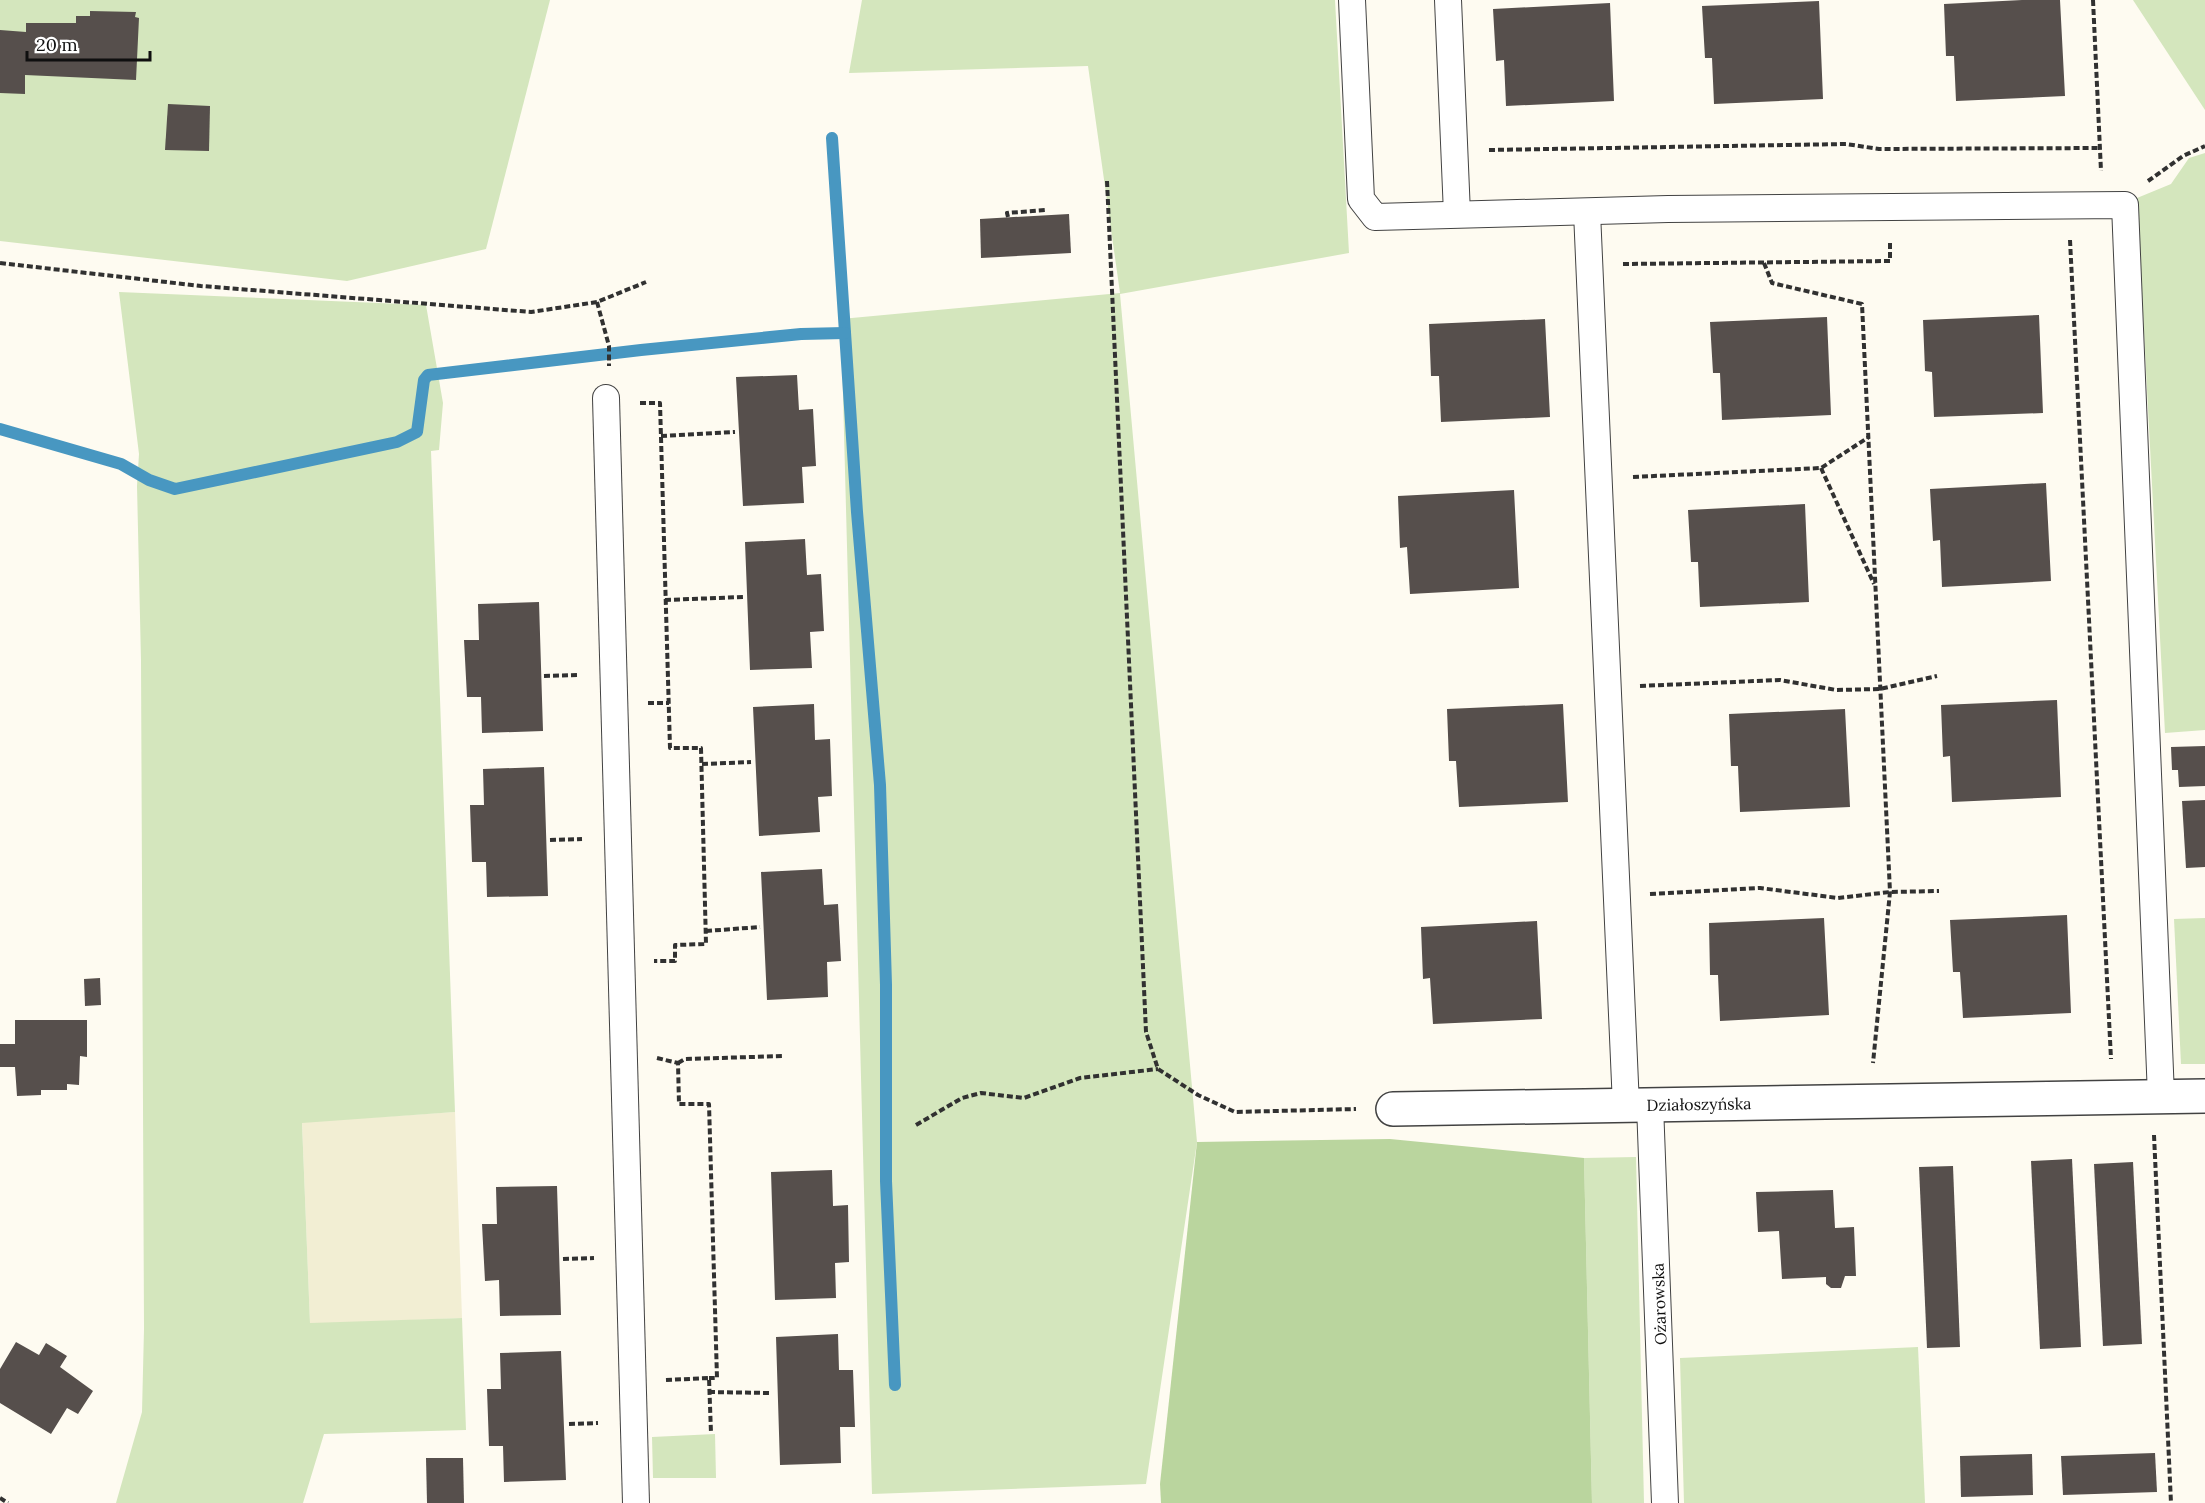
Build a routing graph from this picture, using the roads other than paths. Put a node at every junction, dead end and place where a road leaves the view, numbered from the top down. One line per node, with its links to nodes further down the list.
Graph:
1 (1353, 0): 4 (lane)
2 (1448, 0): 4 (lane)
3 (1587, 212): 4 (lane); 6 (lane); 8 (lane, Ożarowska)
4 (1457, 214)
5 (606, 401): 10 (lane)
6 (2156, 1096): 7 (street, Działoszyńska); 8 (street, Działoszyńska)
7 (2205, 1096)
8 (1638, 1106): 9 (street, Działoszyńska); 11 (lane, Ożarowska)
9 (1393, 1108)
10 (636, 1503)
11 (1665, 1503)

